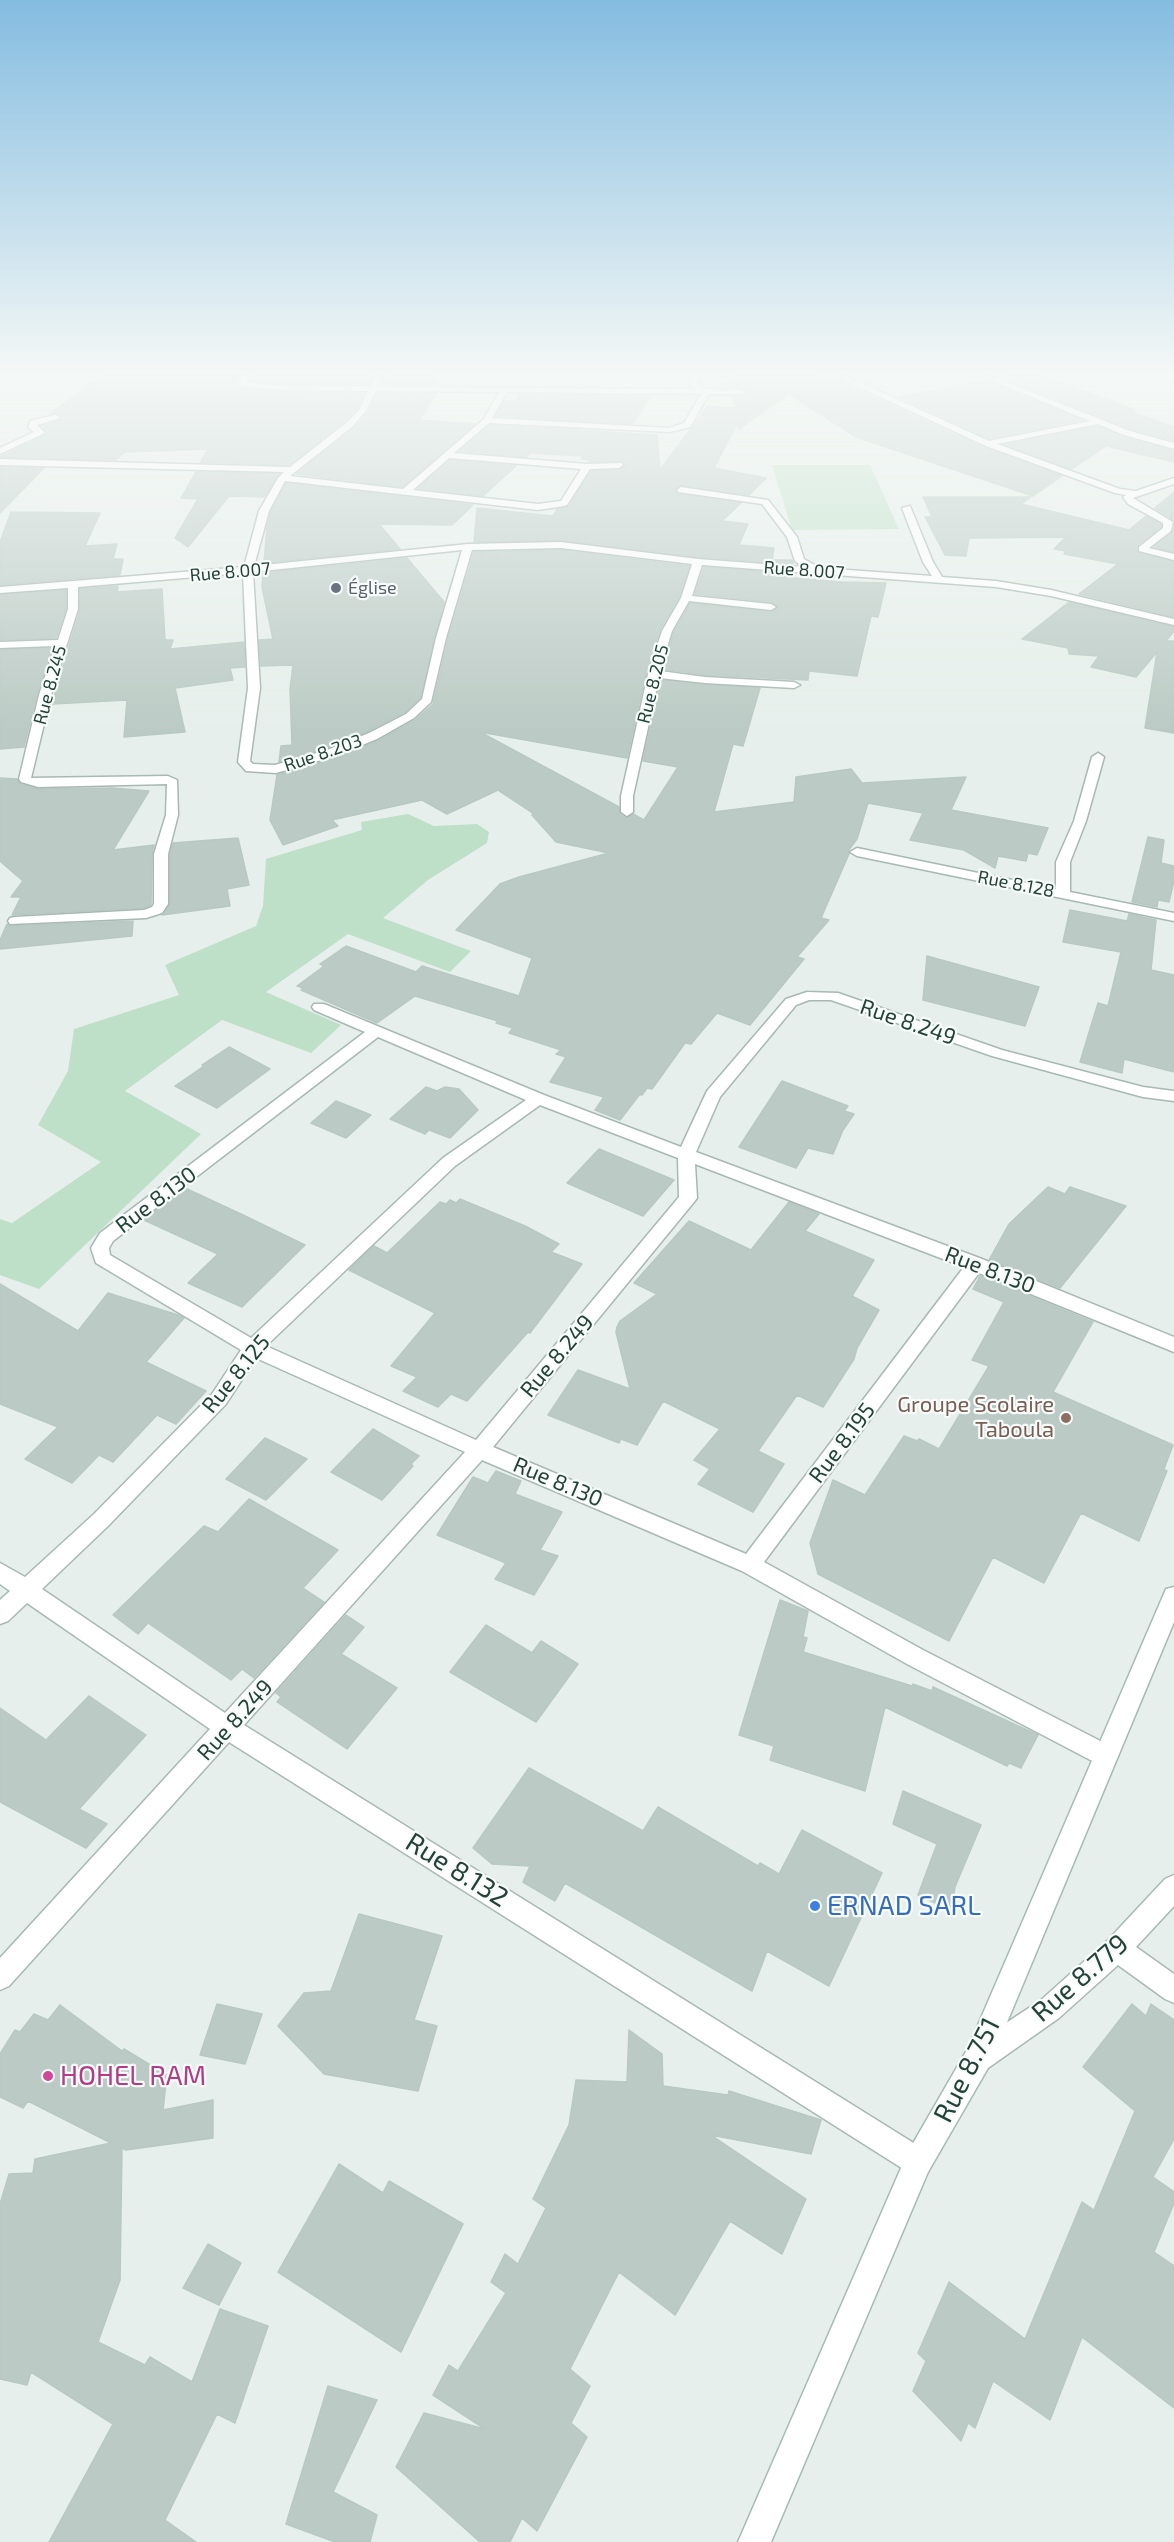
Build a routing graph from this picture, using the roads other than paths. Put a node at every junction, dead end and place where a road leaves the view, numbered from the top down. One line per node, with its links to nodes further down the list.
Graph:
1 (273, 495): 10 (street)
2 (420, 495): 3 (street)
3 (569, 495)
4 (713, 495): 11 (street)
5 (1131, 495): 8 (street)
6 (907, 508): 12 (street)
7 (468, 547): 9 (street, Rue 8.007); 10 (street, Rue 8.007); 10 (street, Rue 8.203)
8 (1174, 557)
9 (698, 562): 11 (street, Rue 8.007); 15 (street, Rue 8.205)
10 (248, 570): 13 (street, Rue 8.007)
11 (818, 570): 12 (street, Rue 8.007)
12 (939, 580): 17 (street, Rue 8.007)
13 (73, 585): 14 (street, Rue 8.007); 18 (street, Rue 8.245)
14 (0, 590)
15 (686, 598): 16 (street); 20 (street, Rue 8.205)
16 (771, 607)
17 (1174, 622)
18 (60, 643): 19 (street); 27 (street, Rue 8.245)
19 (0, 645)
20 (654, 674): 21 (street); 23 (street, Rue 8.205)
21 (794, 686)
22 (1098, 757): 25 (street)
23 (627, 812)
24 (857, 852): 25 (street, Rue 8.128)
25 (1063, 893): 26 (street, Rue 8.128)
26 (1174, 917)
27 (15, 921)
28 (319, 1007): 29 (street)
29 (376, 1031): 31 (street, Rue 8.130); 35 (street, Rue 8.130)
30 (1174, 1096): 32 (street, Rue 8.249)
31 (538, 1099): 32 (street, Rue 8.130); 35 (street, Rue 8.125)
32 (686, 1155): 33 (street, Rue 8.130); 36 (street, Rue 8.249)
33 (976, 1264): 34 (street, Rue 8.130); 37 (street, Rue 8.195)
34 (1174, 1345)
35 (252, 1348): 36 (street, Rue 8.130); 39 (street, Rue 8.125)
36 (481, 1448): 37 (street, Rue 8.130); 42 (street, Rue 8.249)
37 (750, 1565): 43 (street, Rue 8.130)
38 (0, 1572): 39 (street, Rue 8.132)
39 (26, 1589): 41 (street, Rue 8.125); 42 (street, Rue 8.132)
40 (1174, 1596): 43 (street, Rue 8.751)
41 (0, 1614)
42 (227, 1728): 46 (street, Rue 8.249); 49 (street, Rue 8.132)
43 (1106, 1756): 48 (street, Rue 8.751)
44 (1174, 1888): 45 (street, Rue 8.779)
45 (1117, 1949): 47 (street); 48 (street, Rue 8.779)
46 (0, 1977)
47 (1174, 1990)
48 (978, 2058): 49 (street, Rue 8.751)
49 (918, 2162): 50 (street, Rue 8.751)
50 (754, 2542)

